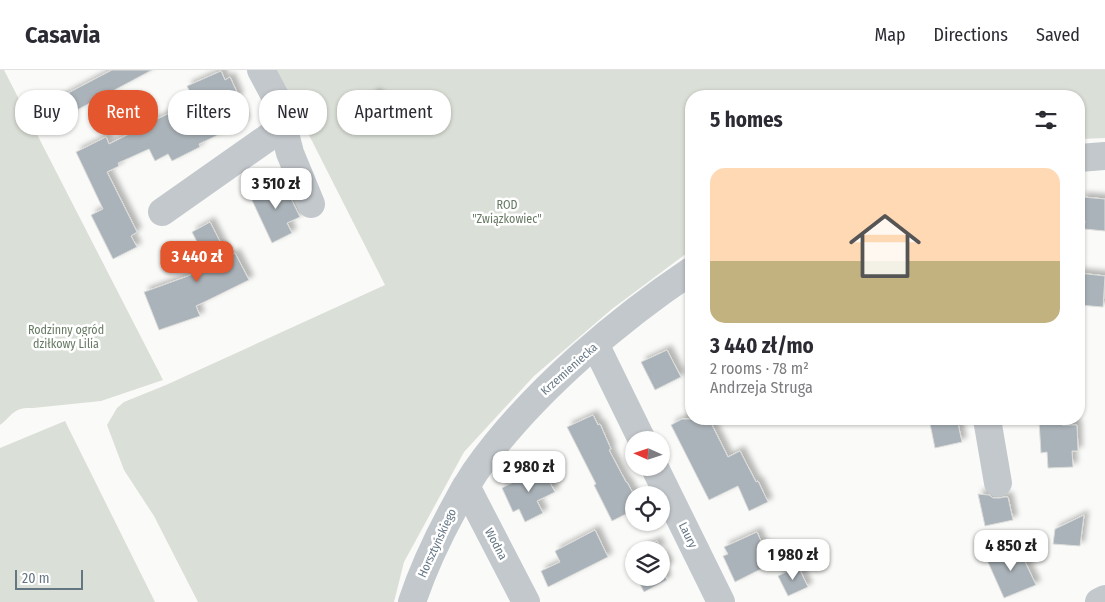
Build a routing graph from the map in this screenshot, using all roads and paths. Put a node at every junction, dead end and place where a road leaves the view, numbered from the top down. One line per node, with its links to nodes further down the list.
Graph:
1 (261, 70): 2 (street)
2 (272, 90)
3 (272, 135): 8 (street)
4 (285, 135): 7 (street)
5 (1105, 156): 6 (street)
6 (1085, 158)
7 (311, 204)
8 (162, 212)
9 (685, 275): 10 (street, Krzemieniecka)
10 (595, 344): 12 (street); 15 (street, Krzemieniecka)
11 (988, 425): 14 (street)
12 (638, 431)
13 (659, 476): 19 (street, Laury)
14 (998, 483)
15 (466, 486): 17 (street, Horsztyńskiego); 18 (street, Wodna)
16 (1105, 599): 20 (street)
17 (412, 602)
18 (526, 602)
19 (721, 602)
20 (1099, 602)

